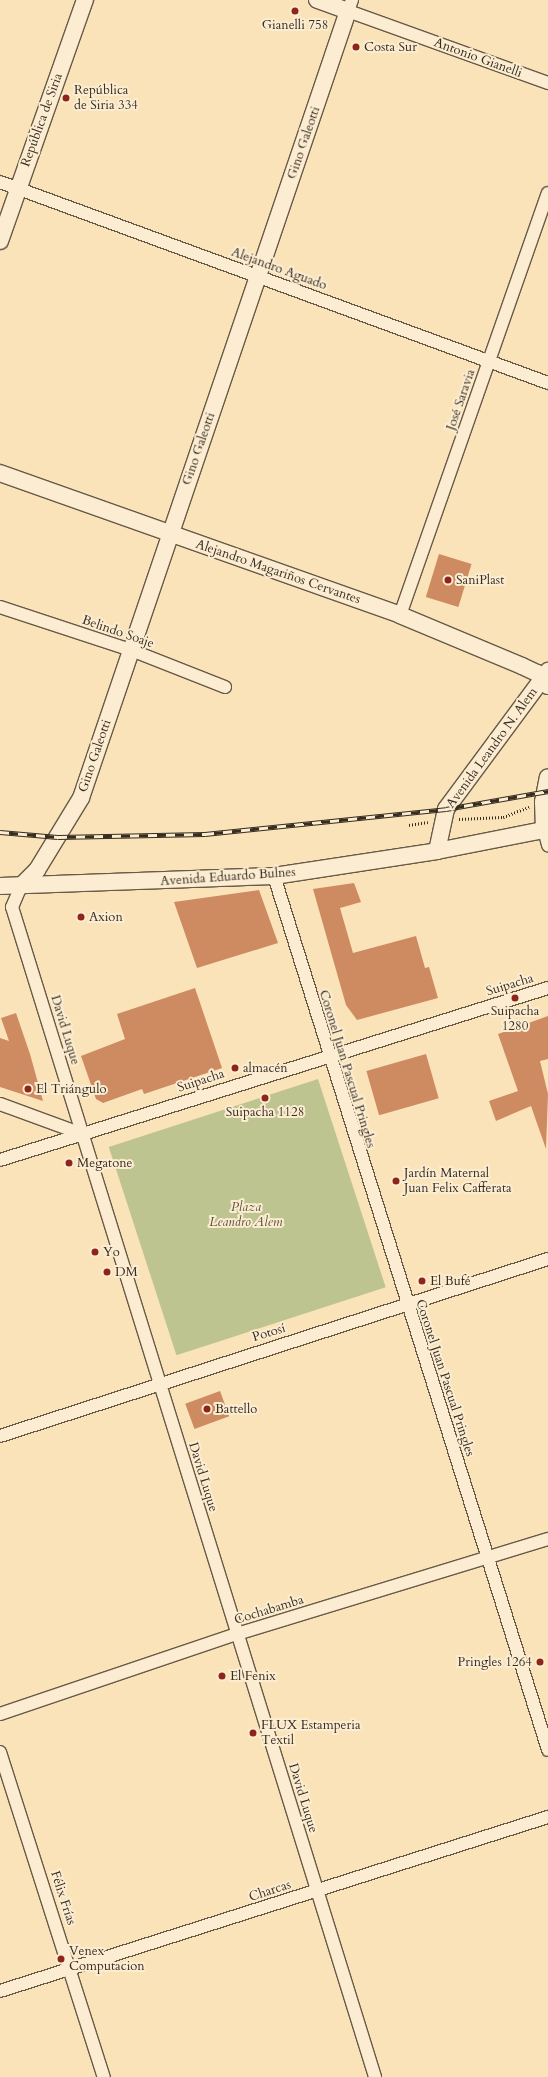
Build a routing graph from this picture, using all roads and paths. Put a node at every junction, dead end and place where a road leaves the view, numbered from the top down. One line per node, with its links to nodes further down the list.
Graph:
1 (85, 0): 6 (main road, República de Siria)
2 (318, 0): 3 (main road, Antonio Gianelli)
3 (350, 6): 4 (street, Antonio Gianelli); 9 (main road, Gino Galeotti)
4 (548, 83)
5 (0, 182): 6 (street, Alejandro Aguado)
6 (18, 188): 8 (main road, República de Siria); 9 (street, Alejandro Aguado)
7 (548, 193): 10 (street, José Saravia)
8 (0, 241)
9 (258, 276): 10 (street, Alejandro Aguado); 13 (main road, Gino Galeotti)
10 (489, 360): 11 (street, Alejandro Aguado); 15 (street, José Saravia)
11 (548, 383)
12 (0, 473): 13 (main road, Alejandro Magariños Cervantes)
13 (170, 534): 15 (main road, Alejandro Magariños Cervantes); 16 (main road, Gino Galeotti)
14 (0, 607): 16 (street, Belindo Soaje)
15 (400, 615): 17 (main road, Alejandro Magariños Cervantes)
16 (131, 650): 18 (street, Belindo Soaje); 28 (main road, Gino Galeotti)
17 (546, 678): 21 (main road, Avenida Leandro N. Alem)
18 (225, 687)
19 (548, 777): 20 (main road)
20 (543, 802): 21 (path); 23 (main road)
21 (442, 821): 22 (path); 25 (main road, Avenida Leandro N. Alem)
22 (409, 825)
23 (546, 829): 24 (street); 25 (main road, Avenida Eduardo Bulnes)
24 (548, 845)
25 (437, 851): 26 (main road, Avenida Eduardo Bulnes)
26 (274, 876): 28 (main road, Avenida Eduardo Bulnes); 30 (street, Coronel Juan Pascual Pringles)
27 (0, 886): 28 (main road, Avenida Eduardo Bulnes)
28 (21, 886): 32 (street, David Luque)
29 (548, 988): 30 (street, Suipacha)
30 (328, 1055): 32 (street, Suipacha); 35 (street, Coronel Juan Pascual Pringles)
31 (0, 1104): 32 (street)
32 (82, 1134): 33 (street, Suipacha); 36 (street, David Luque)
33 (0, 1160)
34 (548, 1259): 35 (street, Potosí)
35 (407, 1304): 36 (street, Potosí); 39 (street, Coronel Juan Pascual Pringles)
36 (159, 1382): 37 (street, Potosí); 40 (street, David Luque)
37 (0, 1436)
38 (548, 1539): 39 (street, Cochabamba)
39 (488, 1559): 40 (street, Cochabamba); 42 (street, Coronel Juan Pascual Pringles)
40 (237, 1634): 41 (street, Cochabamba); 45 (street, David Luque)
41 (0, 1714)
42 (548, 1750)
43 (0, 1752): 46 (street, Félix Frías)
44 (548, 1817): 45 (street, Charcas)
45 (317, 1890): 46 (street, Charcas); 49 (street, David Luque)
46 (72, 1968): 47 (street, Charcas); 48 (street, Félix Frías)
47 (0, 1991)
48 (104, 2077)
49 (375, 2077)

